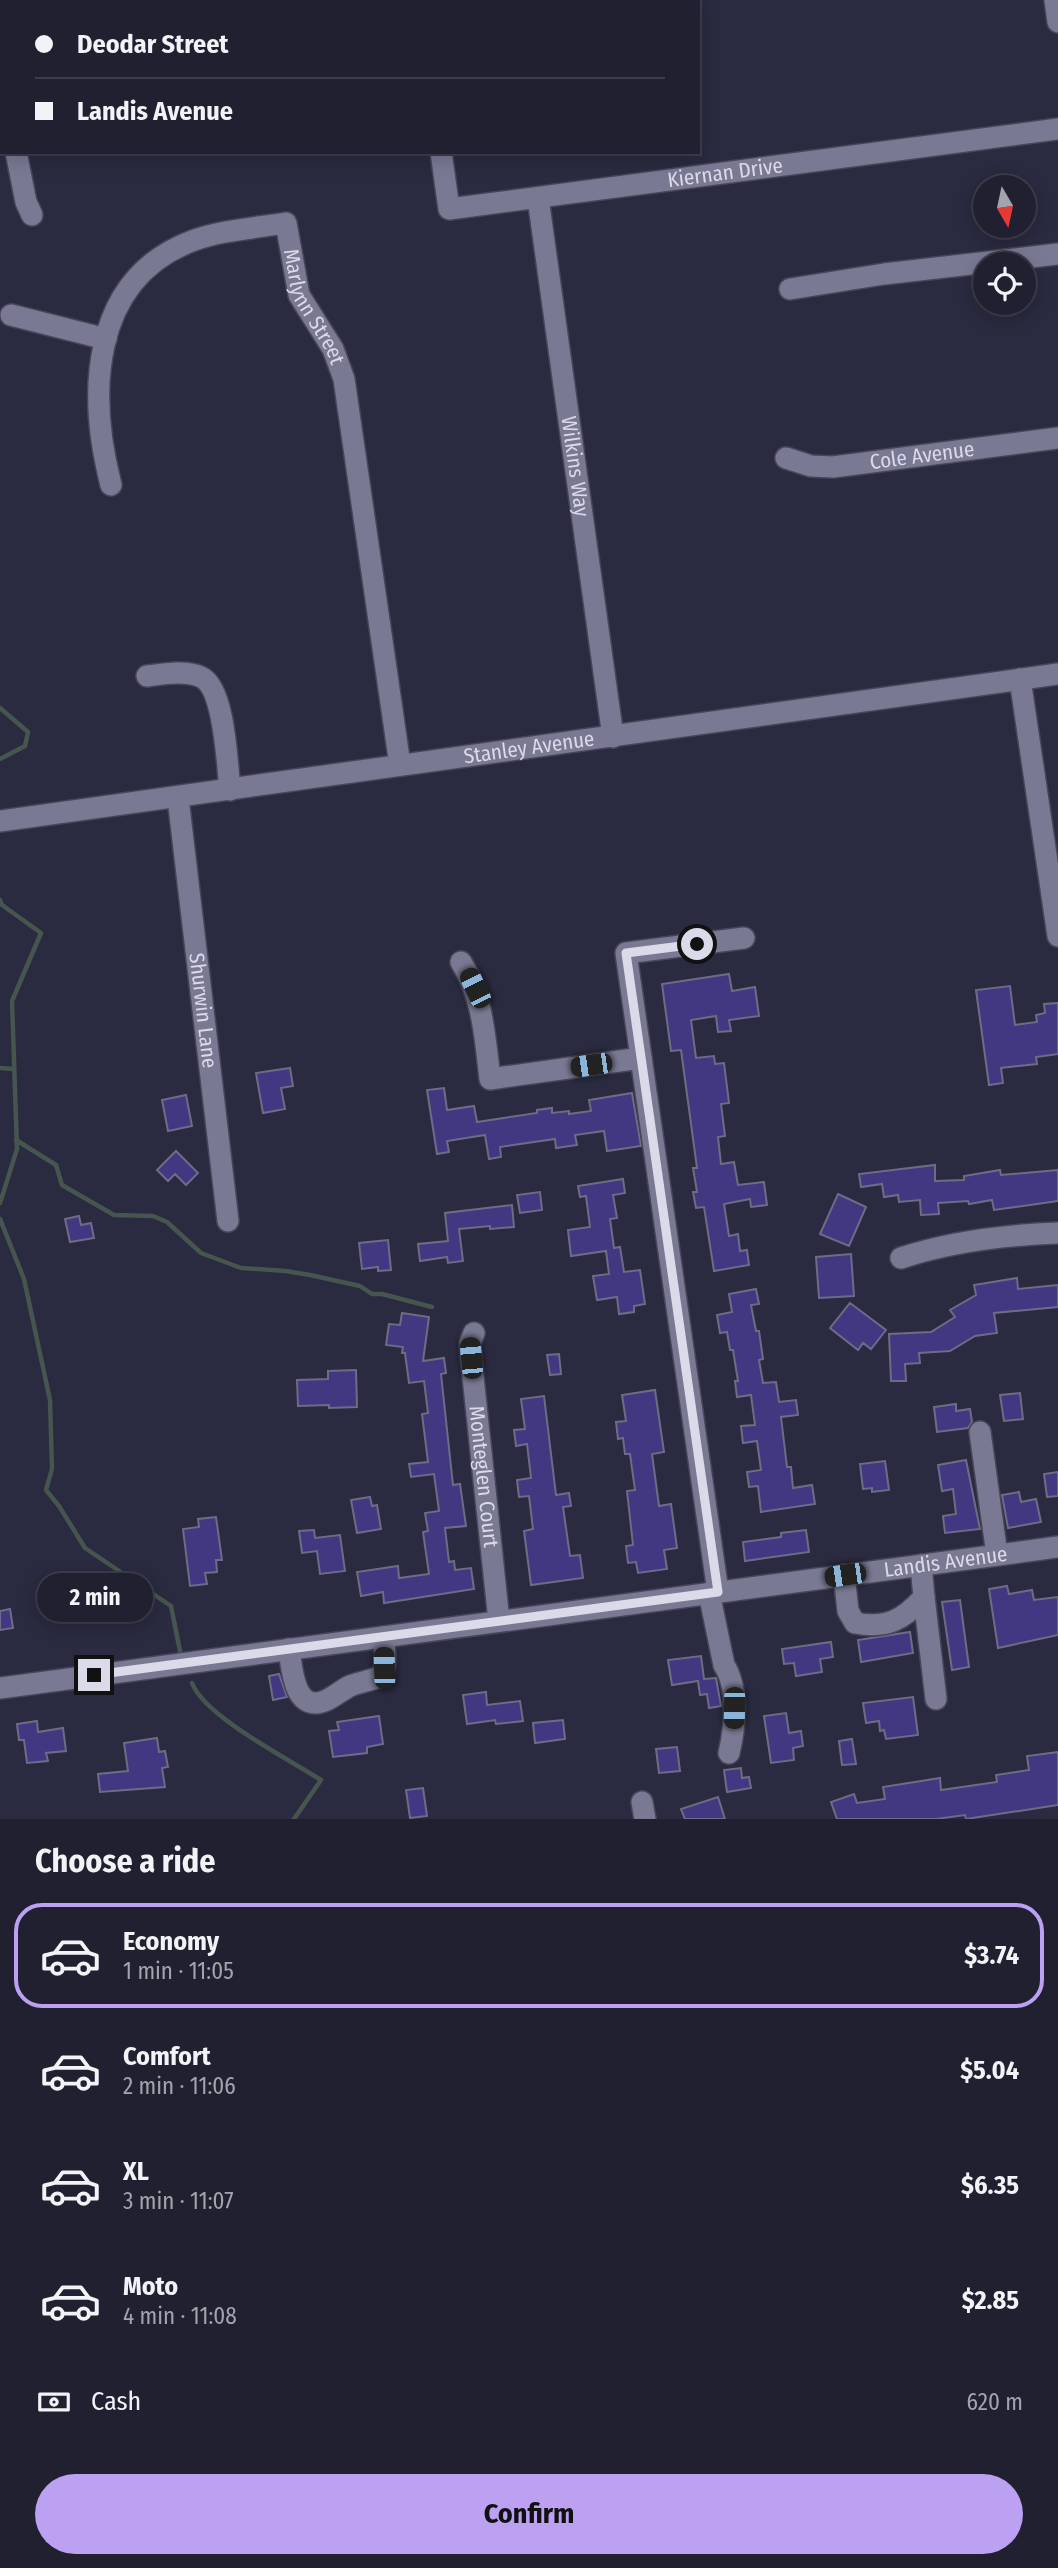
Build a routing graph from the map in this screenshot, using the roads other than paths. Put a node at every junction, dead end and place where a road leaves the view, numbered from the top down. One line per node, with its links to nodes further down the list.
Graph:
1 (480, 0): 2 (street)
2 (510, 0)
3 (1055, 0): 4 (street)
4 (1058, 22)
5 (1058, 129): 8 (street, Kiernan Drive)
6 (16, 154): 9 (street)
7 (441, 154): 8 (street, Kiernan Drive)
8 (538, 198): 20 (street, Wilkins Way)
9 (32, 215)
10 (1058, 254): 11 (street)
11 (790, 289)
12 (11, 315): 13 (street)
13 (106, 339): 16 (street, Marlynn Street); 21 (street, Marlynn Street)
14 (1058, 438): 15 (street, Cole Avenue)
15 (786, 458)
16 (111, 485)
17 (1058, 674): 19 (street, Stanley Avenue)
18 (147, 676): 22 (street)
19 (1020, 679): 20 (street, Stanley Avenue); 25 (street)
20 (613, 737): 21 (street, Stanley Avenue)
21 (400, 765): 22 (street, Stanley Avenue)
22 (230, 790): 23 (street, Stanley Avenue)
23 (178, 798): 24 (street, Stanley Avenue); 29 (street, Shurwin Lane)
24 (0, 821)
25 (1058, 936)
26 (744, 937): 28 (street)
27 (461, 962): 28 (street)
28 (641, 1058): 38 (street)
29 (228, 1222)
30 (1058, 1233): 31 (street)
31 (901, 1258)
32 (474, 1333): 40 (street, Monteglen Court)
33 (980, 1432): 35 (street)
34 (1058, 1547): 35 (street, Landis Avenue)
35 (996, 1555): 36 (street, Landis Avenue)
36 (921, 1565): 37 (street, Landis Avenue); 39 (street)
37 (845, 1575): 38 (street, Landis Avenue); 39 (street)
38 (713, 1593): 40 (street, Landis Avenue); 45 (street)
39 (924, 1597): 44 (street)
40 (499, 1621): 41 (street, Landis Avenue)
41 (383, 1637): 42 (street, Landis Avenue); 42 (street)
42 (289, 1649): 43 (street, Landis Avenue)
43 (0, 1688)
44 (936, 1699)
45 (729, 1753)

